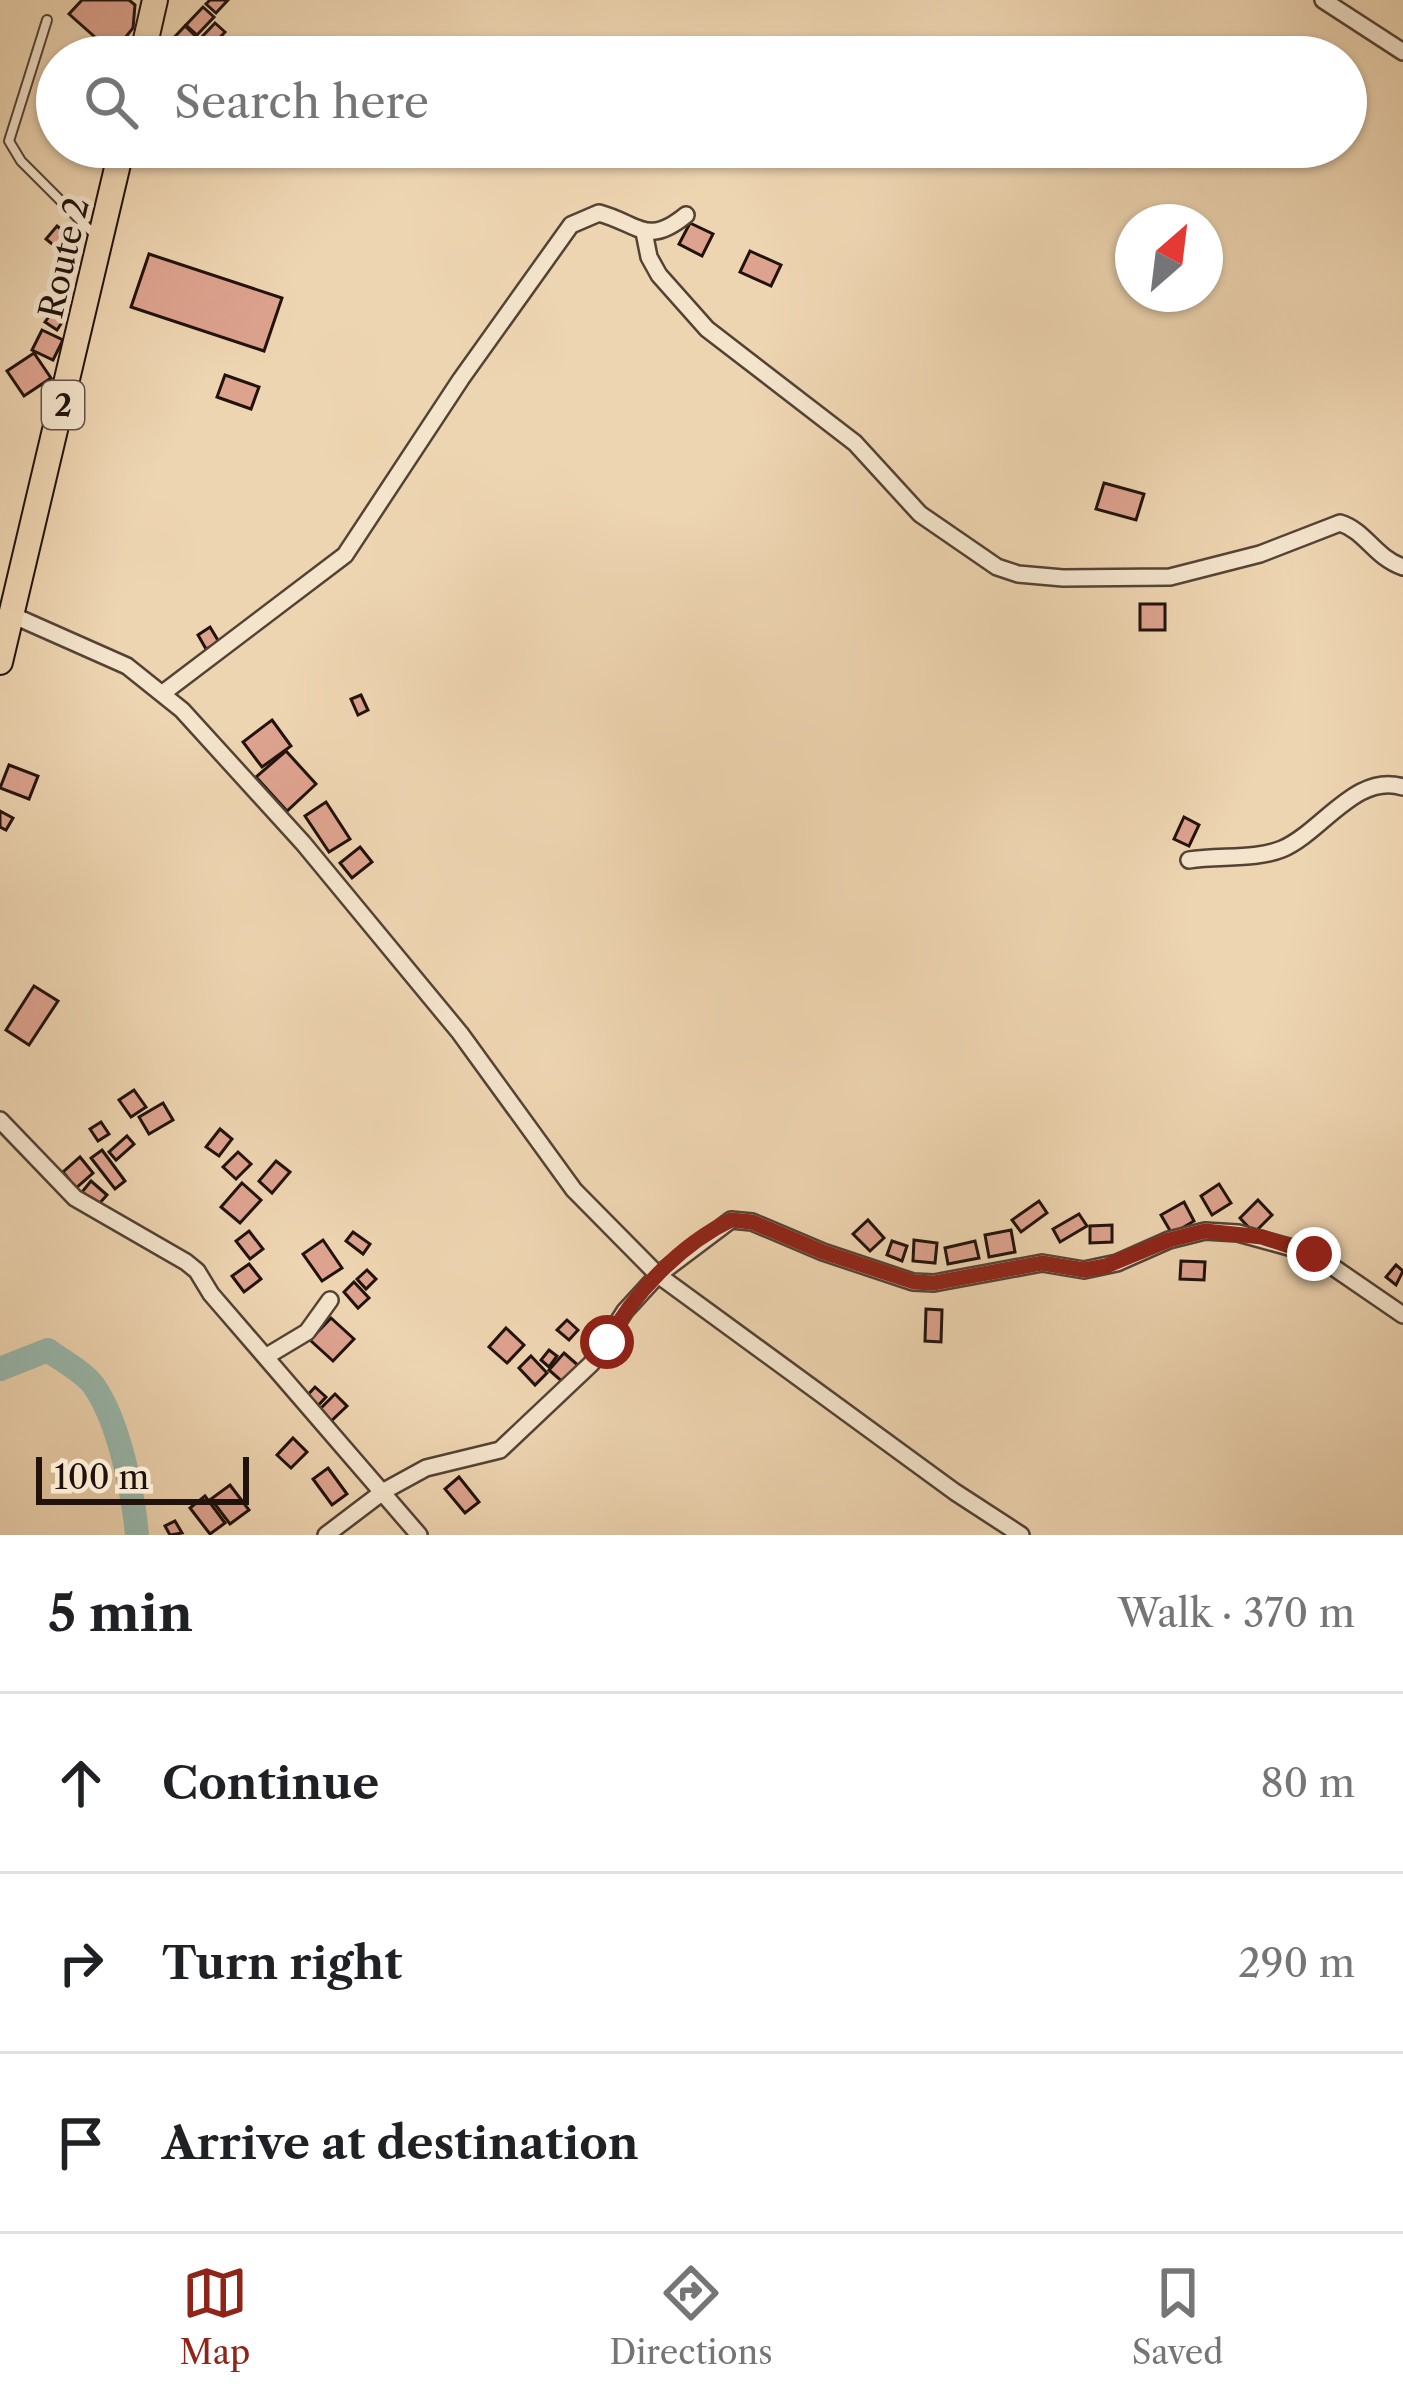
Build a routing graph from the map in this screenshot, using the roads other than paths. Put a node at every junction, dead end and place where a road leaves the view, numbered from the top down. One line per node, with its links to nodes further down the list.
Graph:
1 (154, 0): 5 (highway)
2 (1324, 0): 6 (street)
3 (47, 20): 4 (lane)
4 (42, 36)
5 (146, 36)
6 (1403, 52)
7 (36, 55): 11 (lane)
8 (118, 168): 11 (highway, Route 2 / 2)
9 (686, 215): 10 (street)
10 (644, 232): 12 (street); 15 (street)
11 (102, 241): 13 (highway, Route 2 / 2)
12 (1403, 567)
13 (12, 615): 14 (highway, Route 2 / 2); 15 (street)
14 (0, 662)
15 (163, 693): 19 (street)
16 (1403, 787): 17 (street)
17 (1189, 860)
18 (0, 1120): 22 (street)
19 (658, 1275): 21 (street); 23 (street); 26 (street)
20 (330, 1300): 22 (street)
21 (1403, 1315)
22 (267, 1356): 23 (street)
23 (384, 1491): 24 (street); 25 (street)
24 (326, 1535)
25 (419, 1535)
26 (1021, 1535)

